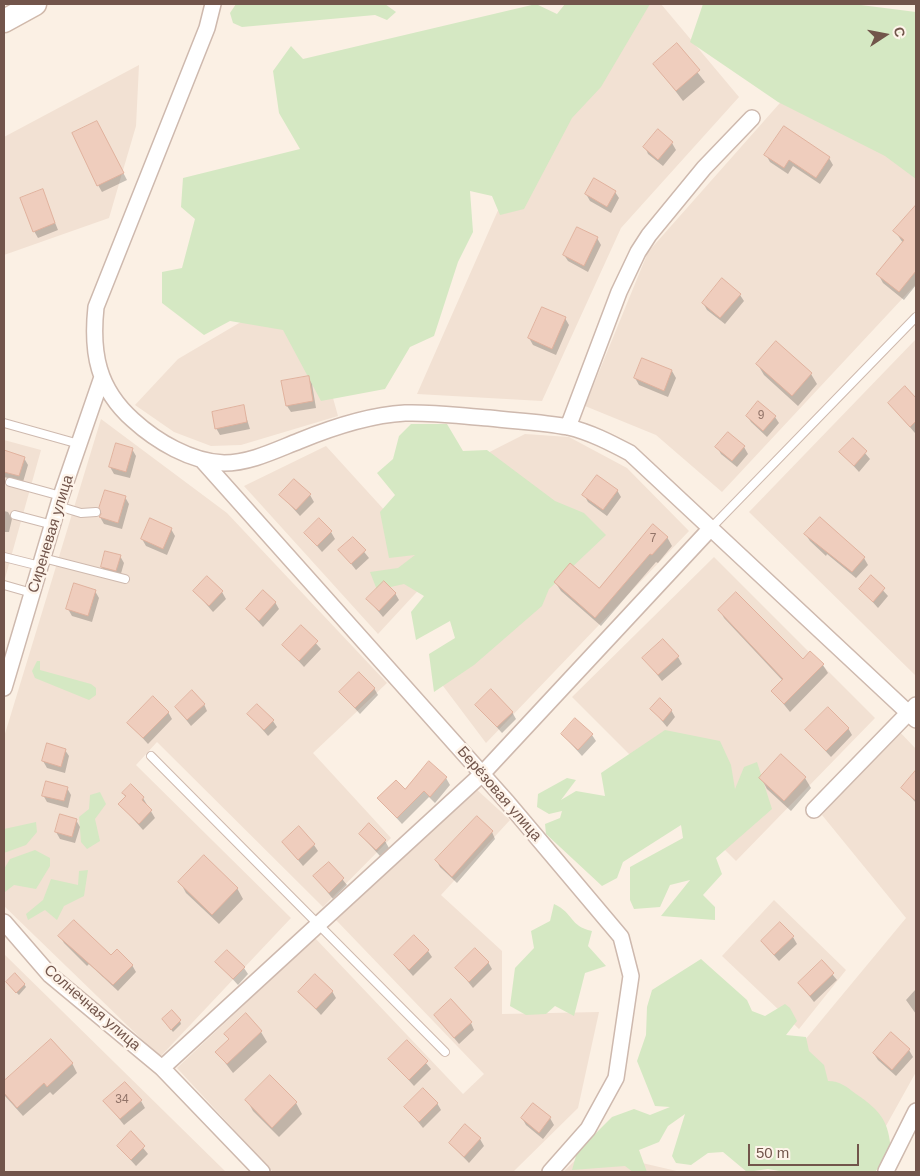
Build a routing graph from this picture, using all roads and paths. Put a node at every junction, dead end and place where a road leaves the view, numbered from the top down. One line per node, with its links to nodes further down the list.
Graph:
1 (35, 4): 3 (street)
2 (213, 4): 6 (street)
3 (4, 21)
4 (752, 118): 8 (street)
5 (916, 317): 16 (lane)
6 (101, 380): 9 (street, Сиреневая улица); 10 (street)
7 (4, 423): 9 (lane)
8 (568, 427): 10 (street); 16 (street)
9 (79, 444): 12 (street, Сиреневая улица)
10 (202, 460): 26 (street, Берёзовая улица)
11 (10, 482): 12 (lane)
12 (60, 501): 13 (lane); 15 (street, Сиреневая улица)
13 (96, 512)
14 (15, 515): 15 (lane)
15 (52, 525): 18 (street, Сиреневая улица)
16 (711, 528): 24 (street); 26 (street)
17 (4, 557): 18 (lane)
18 (41, 562): 19 (lane); 21 (street, Сиреневая улица)
19 (126, 579)
20 (4, 585): 21 (lane)
21 (32, 593): 22 (street, Сиреневая улица)
22 (7, 668): 23 (street, Сиреневая улица)
23 (4, 688)
24 (914, 713): 27 (street)
25 (151, 756): 29 (lane)
26 (482, 774): 29 (street); 35 (street, Берёзовая улица)
27 (814, 810)
28 (4, 922): 31 (street, Солнечная улица)
29 (319, 926): 30 (lane); 31 (street)
30 (445, 1052)
31 (162, 1068): 34 (street, Солнечная улица)
32 (916, 1112): 33 (street)
33 (886, 1171)
34 (262, 1172)
35 (550, 1172)

